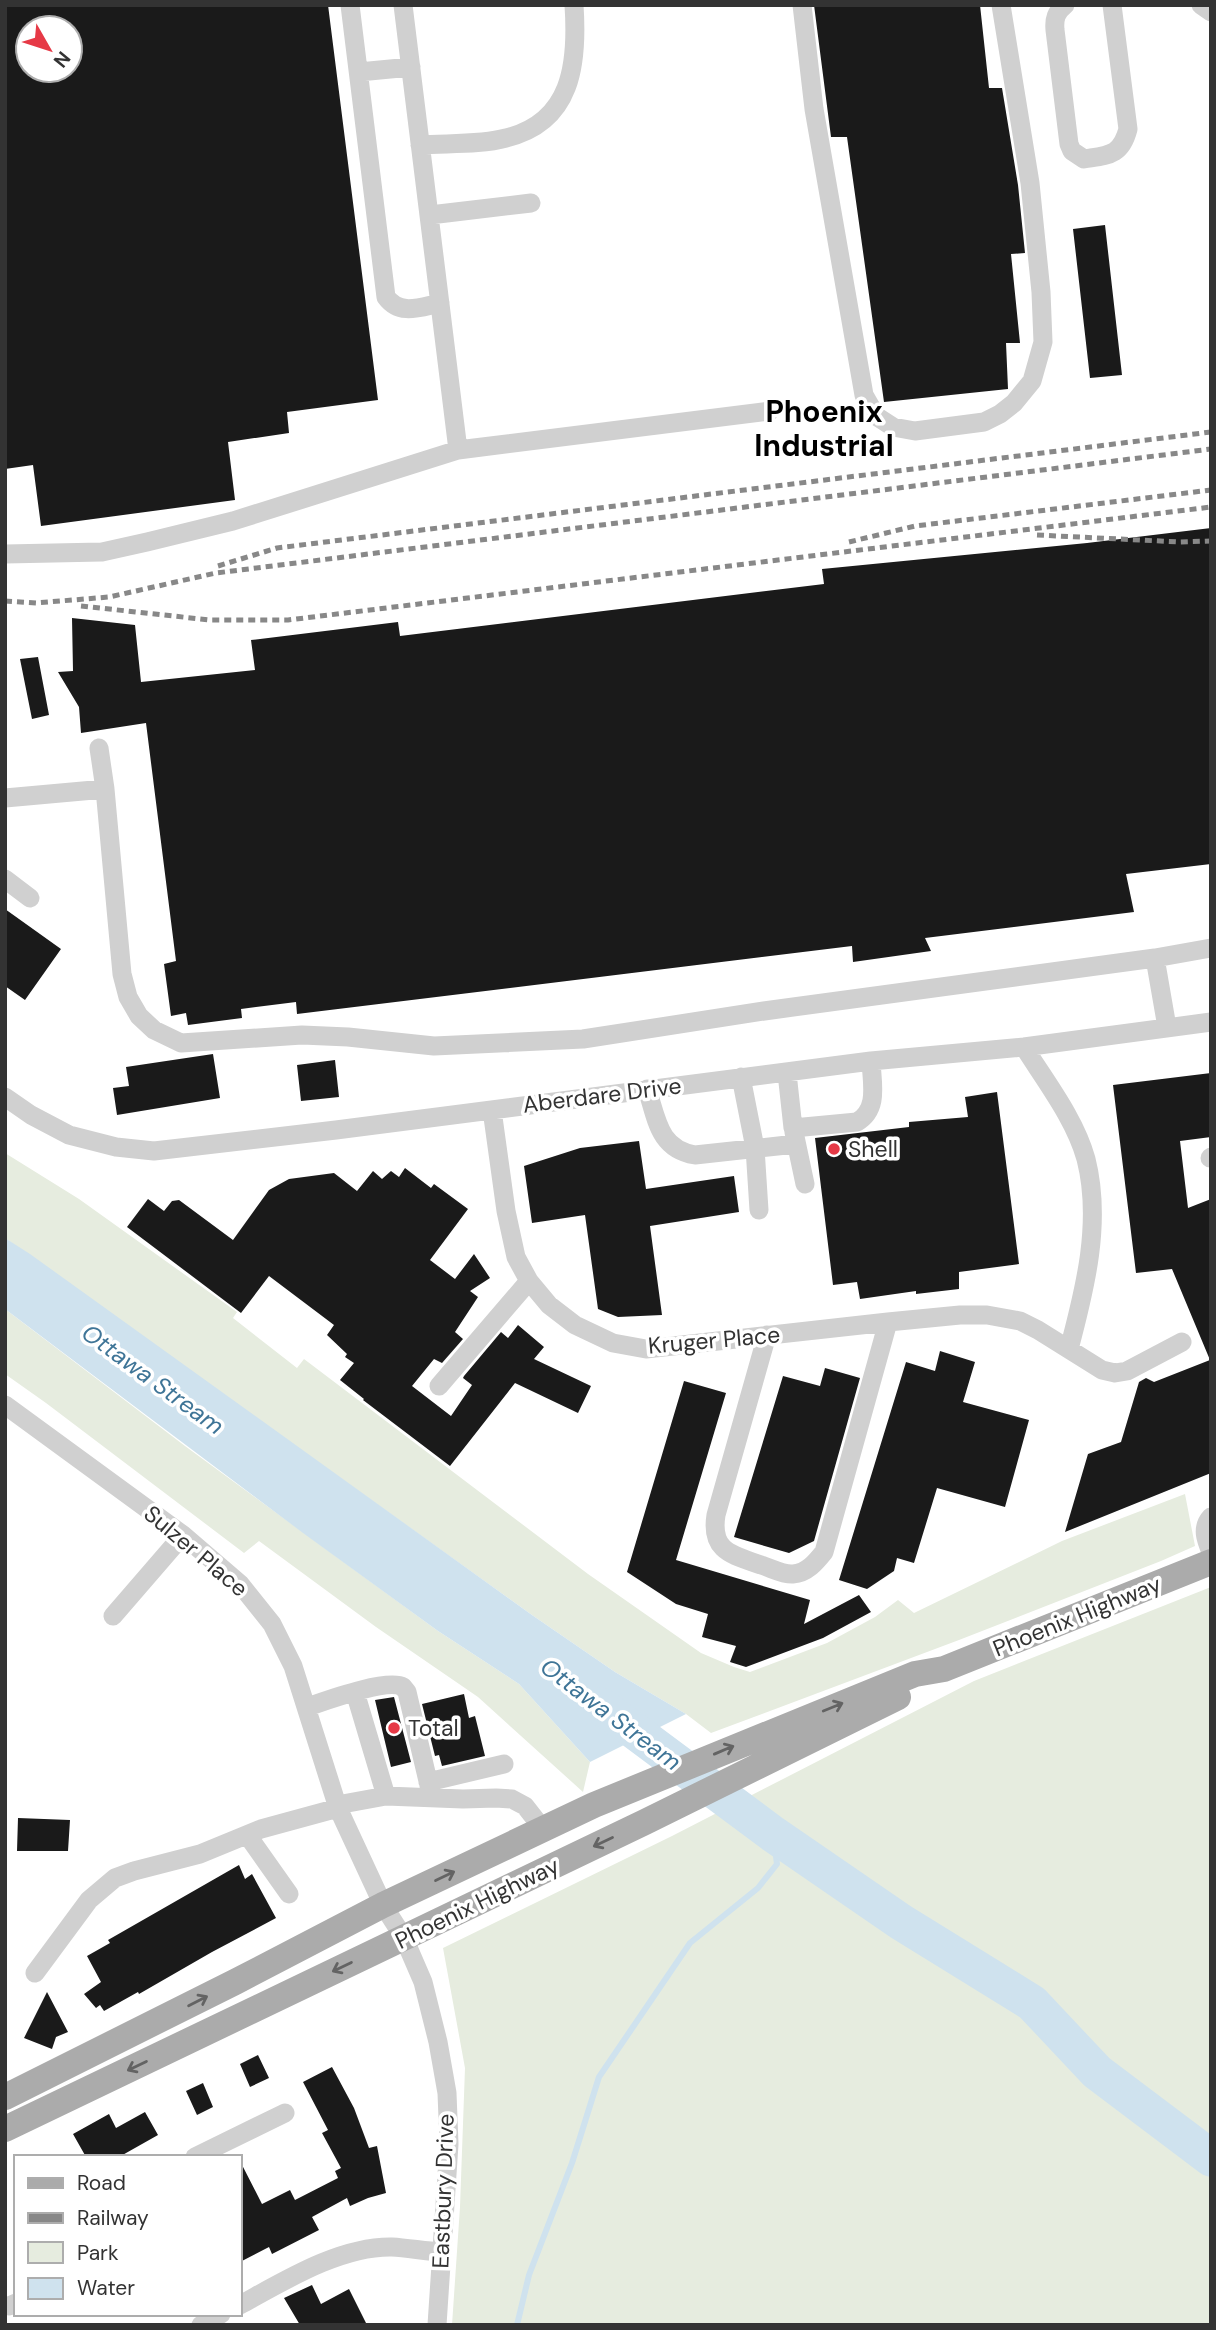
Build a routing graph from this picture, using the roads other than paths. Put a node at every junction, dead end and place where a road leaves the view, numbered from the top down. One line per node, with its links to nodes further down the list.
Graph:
1 (350, 5): 11 (street)
2 (403, 5): 10 (street)
3 (574, 5): 12 (street)
4 (802, 5): 5 (street)
5 (1001, 5)
6 (1065, 5): 7 (street)
7 (1112, 5)
8 (1201, 5): 9 (street)
9 (1211, 12)
10 (411, 67): 11 (street); 12 (street)
11 (359, 72): 15 (street)
12 (421, 145): 14 (street)
13 (531, 203): 14 (street)
14 (429, 215): 15 (street)
15 (440, 303): 17 (street)
16 (770, 411): 17 (street)
17 (458, 450): 18 (street)
18 (5, 554)
19 (99, 748): 20 (street)
20 (105, 789): 21 (street); 25 (street)
21 (5, 798)
22 (5, 879): 23 (street)
23 (30, 898)
24 (1211, 948): 25 (street)
25 (1155, 958): 27 (street)
26 (1211, 1022): 27 (street, Aberdare Drive)
27 (1167, 1027): 28 (street, Aberdare Drive)
28 (1024, 1047): 29 (street, Aberdare Drive); 43 (street)
29 (871, 1061): 30 (street, Aberdare Drive); 35 (street)
30 (787, 1073): 31 (street, Aberdare Drive); 35 (street)
31 (741, 1077): 32 (street, Aberdare Drive); 36 (street)
32 (647, 1089): 34 (street, Aberdare Drive); 36 (street)
33 (5, 1097): 34 (street, Aberdare Drive)
34 (492, 1110): 39 (street, Kruger Place)
35 (794, 1136): 36 (street); 37 (street)
36 (755, 1148): 38 (street)
37 (804, 1184)
38 (759, 1209)
39 (529, 1281): 41 (street, Kruger Place); 44 (street)
40 (888, 1322): 41 (street, Kruger Place); 41 (street); 43 (street, Kruger Place)
41 (767, 1335)
42 (1182, 1342): 43 (street, Kruger Place)
43 (1069, 1349)
44 (439, 1386)
45 (5, 1405): 47 (street, Sulzer Place)
46 (1211, 1517): 48 (street)
47 (183, 1535): 50 (street); 52 (street, Sulzer Place)
48 (1211, 1552)
49 (1211, 1562): 53 (main road, Phoenix Highway)
50 (114, 1616)
51 (355, 1692): 52 (street); 55 (street); 56 (street)
52 (307, 1707): 57 (street, Sulzer Place)
53 (776, 1743): 58 (main road, Phoenix Highway, one-way to 53); 62 (main road, Phoenix Highway, one-way to 62)
54 (504, 1764): 55 (street)
55 (430, 1790): 56 (street); 58 (street)
56 (386, 1796): 57 (street)
57 (338, 1807): 59 (street); 61 (street, Sulzer Place)
58 (543, 1829): 61 (main road, Phoenix Highway, one-way to 58)
59 (248, 1836): 60 (street); 63 (street)
60 (289, 1894)
61 (383, 1905): 62 (street, Eastbury Drive); 64 (main road, Phoenix Highway, one-way to 61)
62 (404, 1938): 66 (main road, Phoenix Highway, one-way to 66); 68 (street, Eastbury Drive)
63 (36, 1973)
64 (5, 2097)
65 (285, 2113): 67 (street)
66 (5, 2129)
67 (199, 2155)
68 (441, 2252): 69 (street); 72 (street, Eastbury Drive)
69 (242, 2304)
70 (217, 2316): 71 (street)
71 (200, 2325)
72 (437, 2325)

